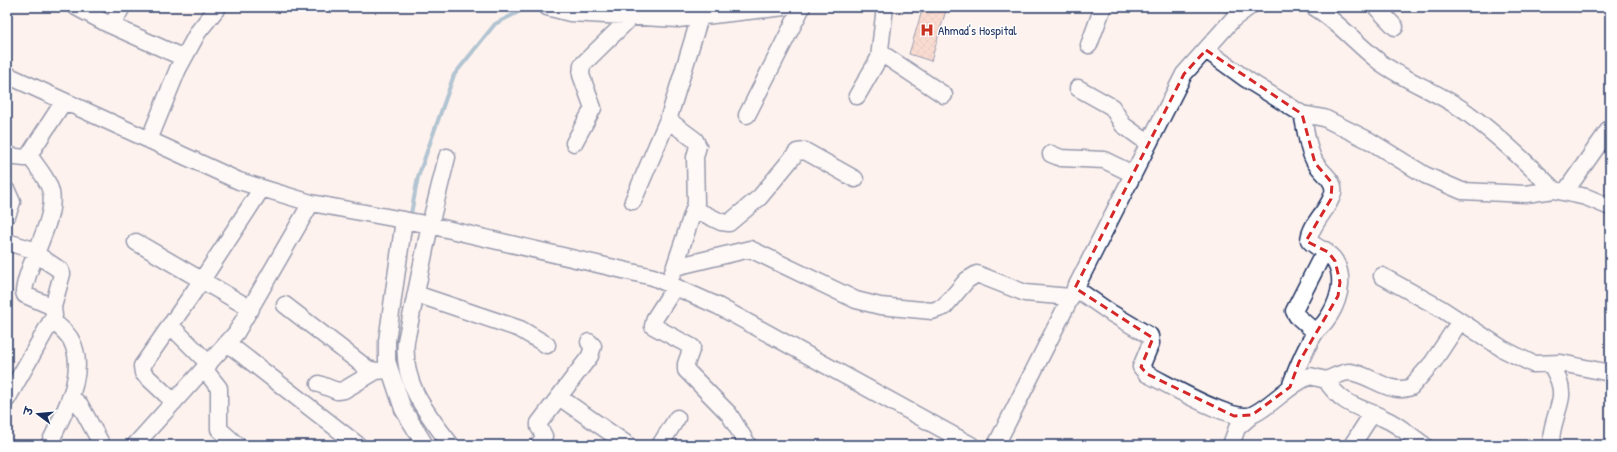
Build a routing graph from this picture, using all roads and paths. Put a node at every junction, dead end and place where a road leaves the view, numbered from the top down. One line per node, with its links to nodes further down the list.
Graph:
1 (76, 7): 14 (street)
2 (122, 7): 14 (street)
3 (218, 7): 19 (street)
4 (785, 7): 13 (street)
5 (802, 7): 26 (street)
6 (885, 7): 18 (street)
7 (1103, 7): 16 (street)
8 (1249, 7): 17 (street)
9 (1314, 7): 40 (street)
10 (1376, 7): 15 (street)
11 (555, 9): 12 (street)
12 (630, 17): 13 (street); 30 (street)
13 (700, 17): 27 (street)
14 (112, 25): 19 (street)
15 (1395, 27)
16 (1089, 45)
17 (1206, 50): 25 (street); 31 (street)
18 (881, 53): 22 (street); 23 (street)
19 (184, 58): 29 (street)
20 (7, 75): 24 (street)
21 (1078, 88): 31 (street)
22 (944, 95)
23 (857, 96)
24 (64, 101): 29 (street); 33 (street)
25 (1302, 114): 40 (street); 50 (street)
26 (747, 115)
27 (669, 117): 41 (street); 44 (street)
28 (1610, 128): 40 (street)
29 (149, 140): 38 (street)
30 (574, 143)
31 (1148, 143): 36 (street)
32 (1051, 154): 36 (street)
33 (29, 155): 34 (street); 51 (street)
34 (7, 156)
35 (447, 157): 47 (street)
36 (1133, 174): 56 (street)
37 (855, 179): 44 (street)
38 (262, 188): 42 (street); 54 (street)
39 (7, 191): 45 (street)
40 (1560, 191): 43 (street)
41 (633, 201)
42 (311, 203): 46 (street); 59 (street)
43 (1610, 207)
44 (694, 210): 52 (street)
45 (7, 216)
46 (406, 220): 47 (street); 69 (street)
47 (428, 225): 55 (street); 57 (street)
48 (7, 242): 51 (street)
49 (136, 242): 54 (street)
50 (1325, 250): 63 (street); 63 (street)
51 (36, 253): 60 (street); 60 (street)
52 (675, 267): 55 (street); 56 (street)
53 (1382, 276): 61 (street)
54 (202, 280): 59 (street); 62 (street)
55 (672, 285): 91 (street); 92 (street)
56 (1072, 292): 79 (street); 93 (street)
57 (416, 294): 66 (street); 87 (street)
58 (285, 305): 69 (street)
59 (251, 308): 65 (street)
60 (52, 313): 74 (street); 76 (street)
61 (1460, 321): 67 (street); 71 (street)
62 (170, 325): 68 (street); 77 (street)
63 (1315, 332): 73 (street)
64 (589, 342): 75 (street)
65 (227, 343): 68 (street); 85 (street)
66 (547, 345)
67 (1551, 364): 70 (street); 97 (street)
68 (207, 366): 77 (street); 84 (street)
69 (383, 371): 72 (street); 86 (street)
70 (1610, 373)
71 (1326, 380): 73 (street); 78 (street)
72 (319, 384)
73 (1290, 387): 79 (street)
74 (71, 397): 81 (street); 82 (street)
75 (559, 397): 88 (street); 89 (street)
76 (7, 400)
77 (174, 402): 83 (street)
78 (1372, 414): 95 (street); 96 (street)
79 (1252, 415): 94 (street)
80 (677, 418): 90 (street)
81 (48, 445)
82 (102, 445)
83 (135, 445)
84 (237, 445)
85 (358, 445)
86 (425, 445)
87 (452, 445)
88 (539, 445)
89 (628, 445)
90 (660, 445)
91 (748, 445)
92 (971, 445)
93 (996, 445)
94 (1231, 445)
95 (1352, 445)
96 (1424, 445)
97 (1553, 445)

